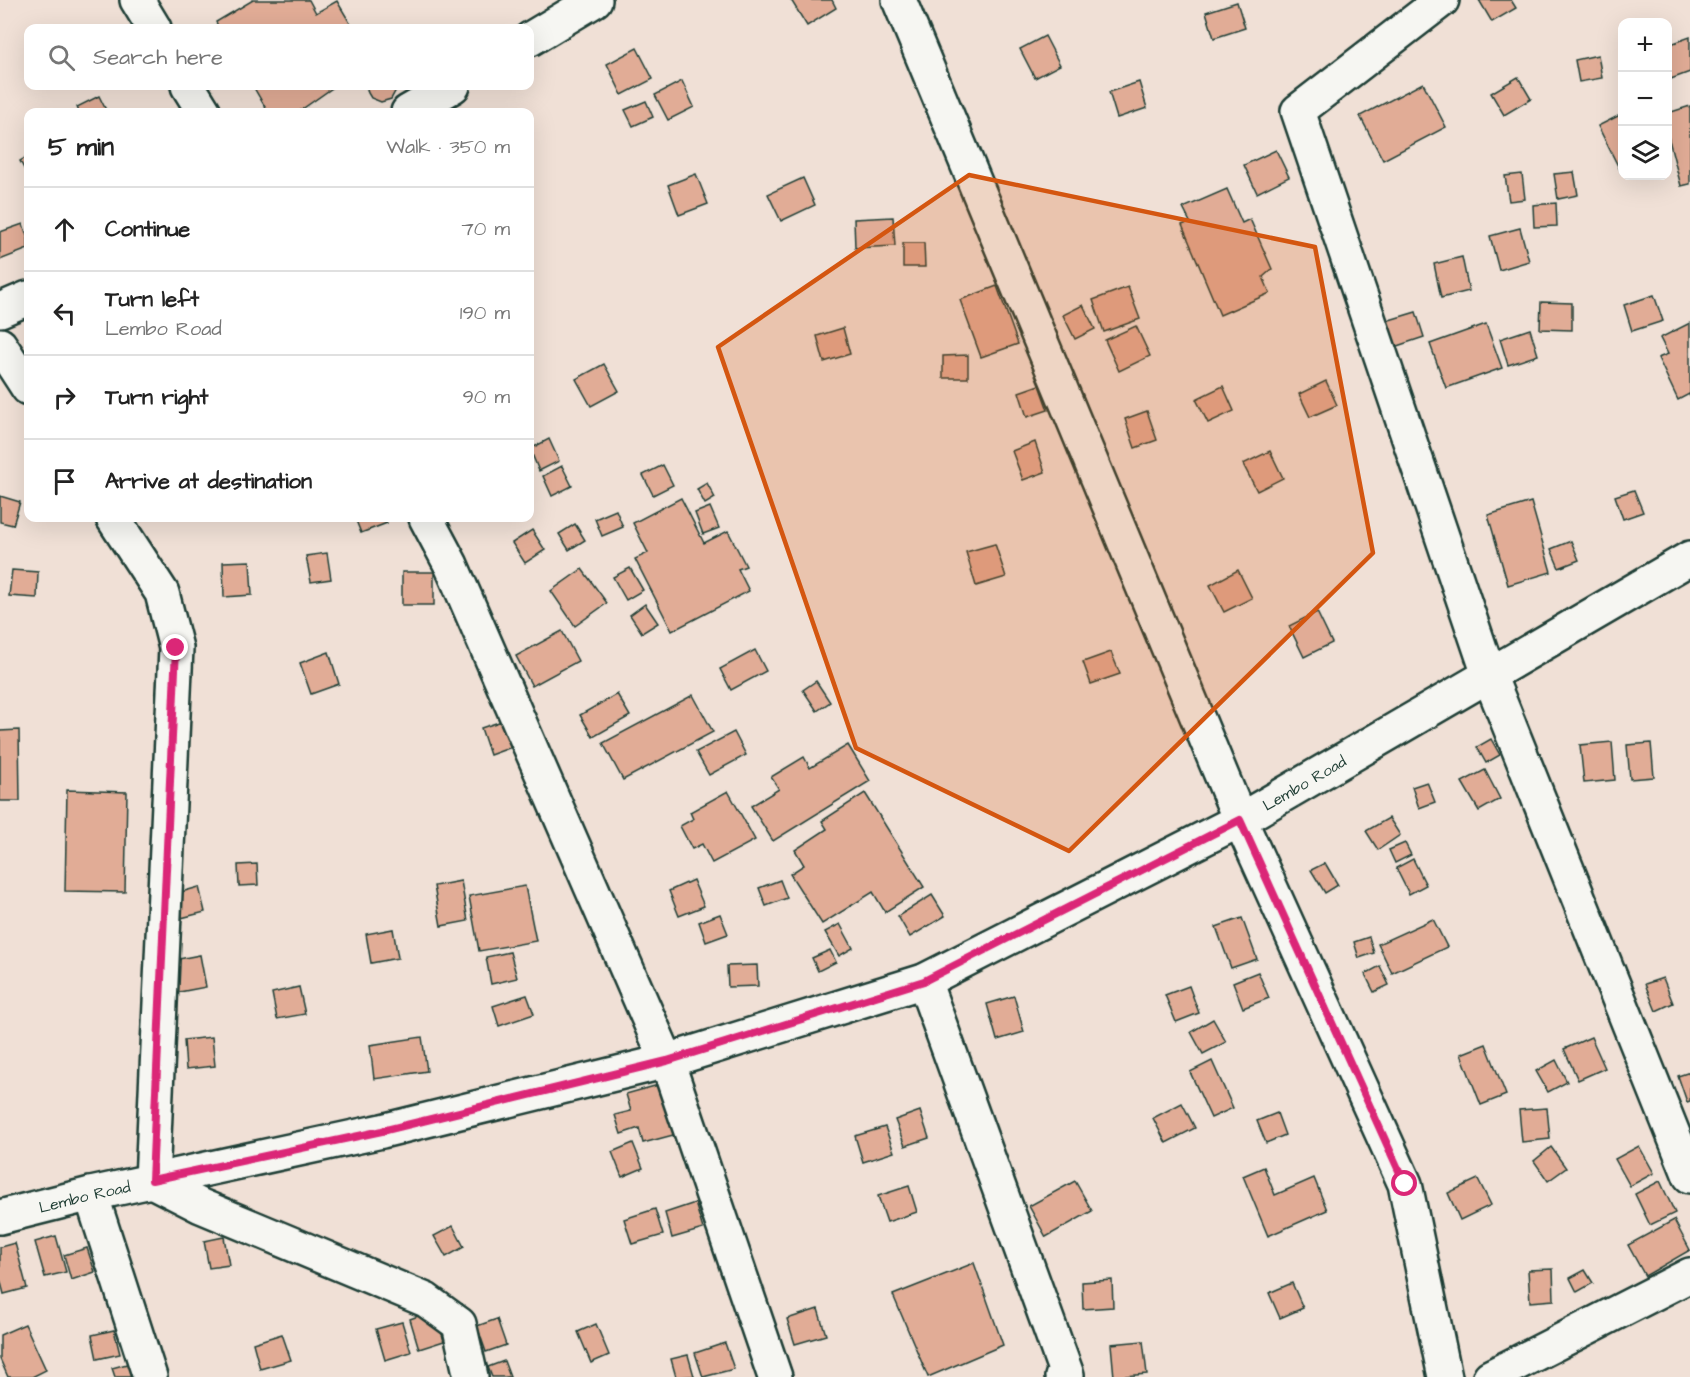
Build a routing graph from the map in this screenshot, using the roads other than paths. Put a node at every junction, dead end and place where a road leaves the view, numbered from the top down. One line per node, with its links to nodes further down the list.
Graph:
1 (137, 0): 5 (street)
2 (595, 0): 6 (street)
3 (899, 0): 19 (street)
4 (1442, 0): 18 (street)
5 (152, 24)
6 (534, 37)
7 (190, 90): 9 (street)
8 (446, 90): 10 (street)
9 (202, 108)
10 (415, 108)
11 (24, 300): 12 (street)
12 (0, 310)
13 (0, 345): 14 (street)
14 (24, 382)
15 (116, 522): 23 (street)
16 (428, 522): 21 (street)
17 (1690, 558): 18 (street, Lembo Road)
18 (1489, 675): 19 (street, Lembo Road); 22 (street)
19 (1240, 820): 20 (street, Lembo Road); 31 (street)
20 (924, 981): 21 (street, Lembo Road); 27 (street)
21 (667, 1061): 23 (street, Lembo Road); 30 (street)
22 (1690, 1176)
23 (152, 1180): 24 (street, Lembo Road); 29 (street)
24 (92, 1194): 25 (street, Lembo Road); 28 (street)
25 (0, 1217)
26 (1690, 1275): 32 (street)
27 (1065, 1376)
28 (150, 1377)
29 (471, 1377)
30 (775, 1377)
31 (1445, 1377)
32 (1490, 1377)

